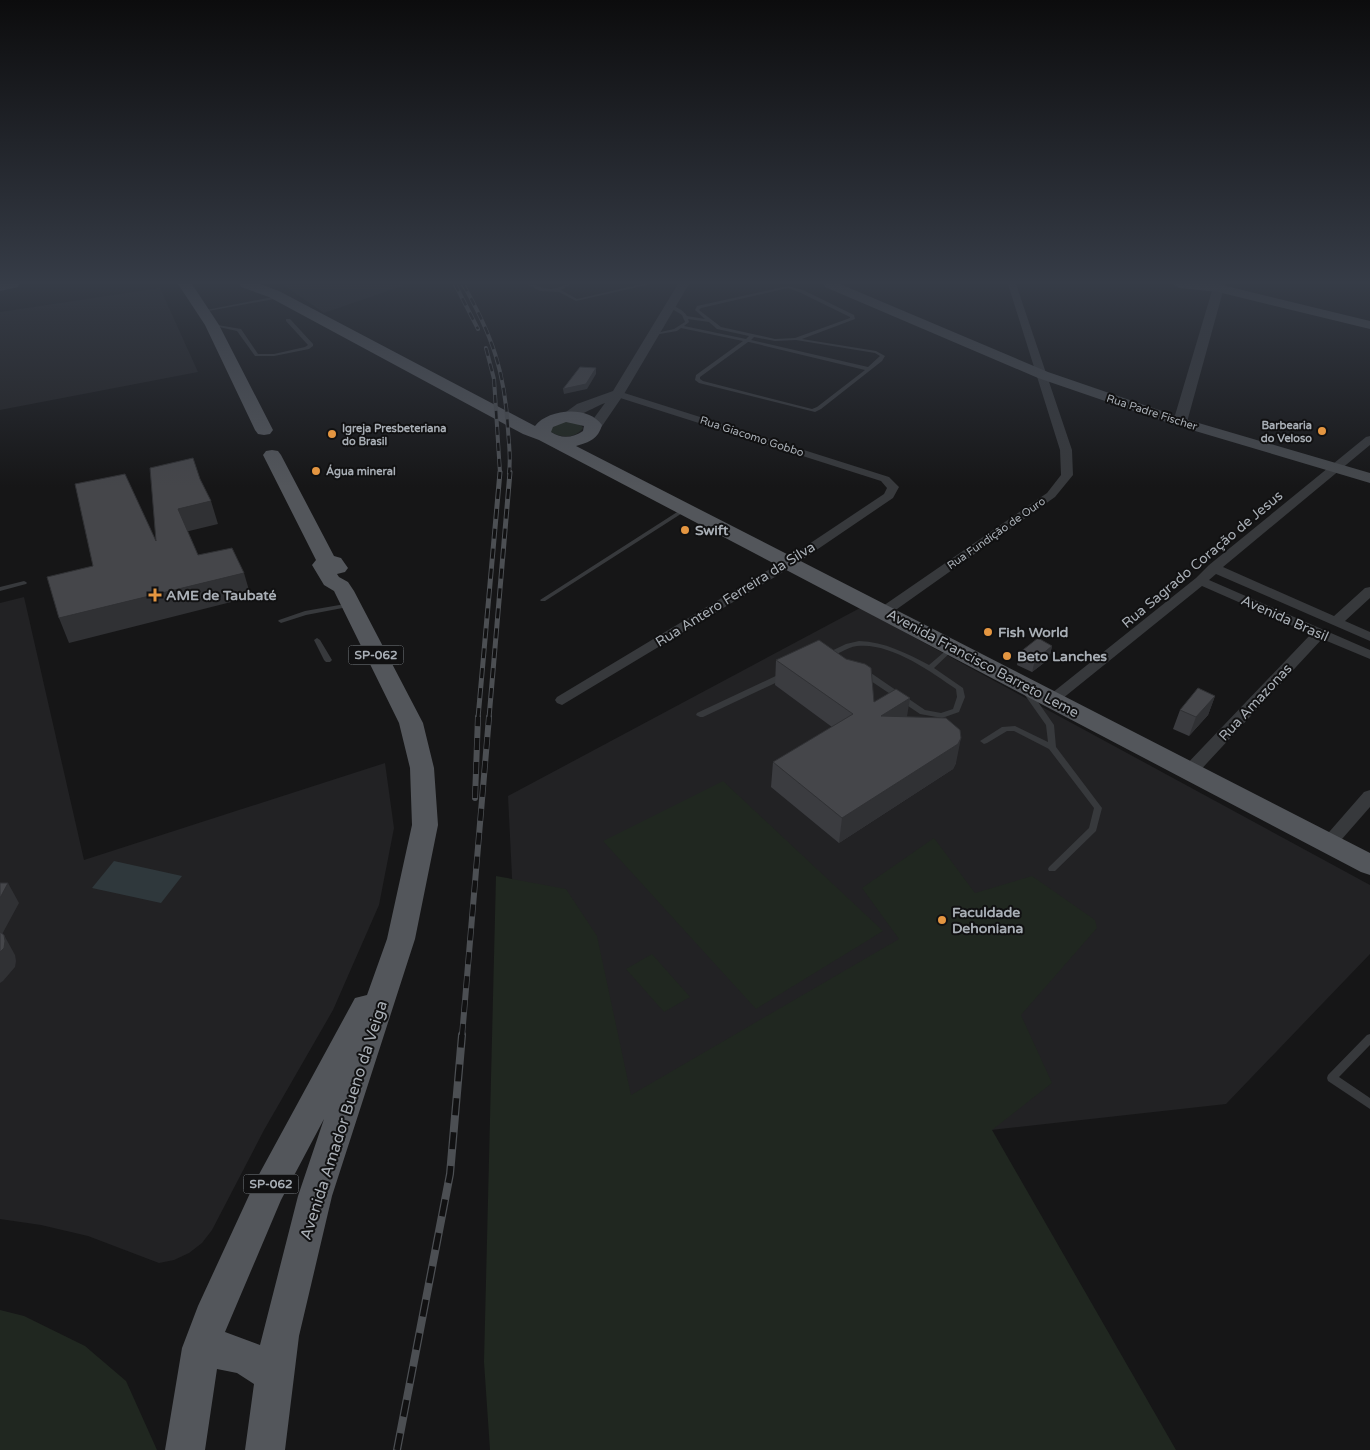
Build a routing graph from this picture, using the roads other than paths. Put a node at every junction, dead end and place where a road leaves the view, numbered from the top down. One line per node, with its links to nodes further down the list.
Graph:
1 (225, 352): 32 (main road, Avenida Amador Bueno da Veiga)
2 (255, 352): 3 (lane)
3 (290, 352)
4 (384, 352): 15 (main road)
5 (643, 352): 14 (street)
6 (732, 352): 12 (lane)
7 (803, 352): 12 (lane)
8 (874, 352): 12 (lane)
9 (988, 352): 13 (main road, Rua Padre Fischer)
10 (1035, 352): 13 (street, Rua Fundição de Ouro)
11 (1200, 352): 17 (street)
12 (868, 369)
13 (1043, 375): 17 (main road, Rua Padre Fischer); 34 (street, Rua Fundição de Ouro)
14 (618, 394): 16 (street); 18 (street); 24 (street, Rua Giacomo Gobbo)
15 (483, 404): 16 (main road); 19 (main road, Avenida Francisco Barreto Leme)
16 (563, 418): 18 (main road); 19 (main road)
17 (1180, 422): 22 (main road, Rua Padre Fischer)
18 (590, 433): 19 (main road); 21 (main road)
19 (547, 438): 21 (main road, Avenida Francisco Barreto Leme)
20 (1370, 439): 22 (street, Rua Sagrado Coração de Jesus)
21 (596, 462): 25 (main road, Avenida Francisco Barreto Leme)
22 (1334, 468): 23 (main road, Rua Padre Fischer); 27 (street, Rua Sagrado Coração de Jesus)
23 (1370, 478)
24 (885, 479): 26 (street, Rua Antero Ferreira da Silva)
25 (685, 509): 26 (main road, Avenida Francisco Barreto Leme); 33 (lane)
26 (789, 563): 34 (main road, Avenida Francisco Barreto Leme); 50 (street, Rua Antero Ferreira da Silva)
27 (1214, 568): 28 (street, Rua Sagrado Coração de Jesus); 36 (street, Avenida Brasil)
28 (1201, 581): 37 (street, Avenida Brasil); 51 (street, Rua Sagrado Coração de Jesus)
29 (24, 583): 30 (lane)
30 (0, 589)
31 (1370, 591): 36 (street)
32 (346, 596): 35 (lane); 60 (main road, Avenida Amador Bueno da Veiga / SP-062)
33 (543, 600)
34 (885, 611): 40 (main road, Avenida Francisco Barreto Leme)
35 (281, 621)
36 (1336, 622): 38 (street, Avenida Brasil)
37 (1320, 633): 42 (street, Avenida Brasil); 55 (street, Rua Amazonas)
38 (1370, 636)
39 (317, 640): 44 (lane)
40 (952, 648): 47 (lane); 49 (main road, Avenida Francisco Barreto Leme)
41 (834, 652): 43 (lane); 45 (lane); 47 (lane)
42 (1370, 655)
43 (842, 657)
44 (328, 660)
45 (816, 660)
46 (859, 668): 47 (lane)
47 (930, 668)
48 (790, 673): 52 (lane)
49 (1022, 685): 51 (main road, Avenida Francisco Barreto Leme); 54 (lane)
50 (562, 700)
51 (1052, 700): 55 (main road, Avenida Francisco Barreto Leme)
52 (700, 714)
53 (984, 740): 54 (lane)
54 (1052, 747): 59 (lane)
55 (1189, 772): 57 (main road, Avenida Francisco Barreto Leme)
56 (1370, 796): 57 (street)
57 (1329, 843): 58 (main road, Avenida Francisco Barreto Leme)
58 (1370, 865)
59 (1052, 869)
60 (401, 939): 63 (main road, Avenida Amador Bueno da Veiga / SP-062); 64 (main road, Avenida Amador Bueno da Veiga / SP-062)
61 (1370, 1038): 62 (lane)
62 (1370, 1104)
63 (201, 1348): 64 (main road); 65 (main road, Avenida Amador Bueno da Veiga / SP-062)
64 (274, 1374): 66 (main road, Avenida Amador Bueno da Veiga / SP-062)
65 (184, 1449)
66 (265, 1450)

